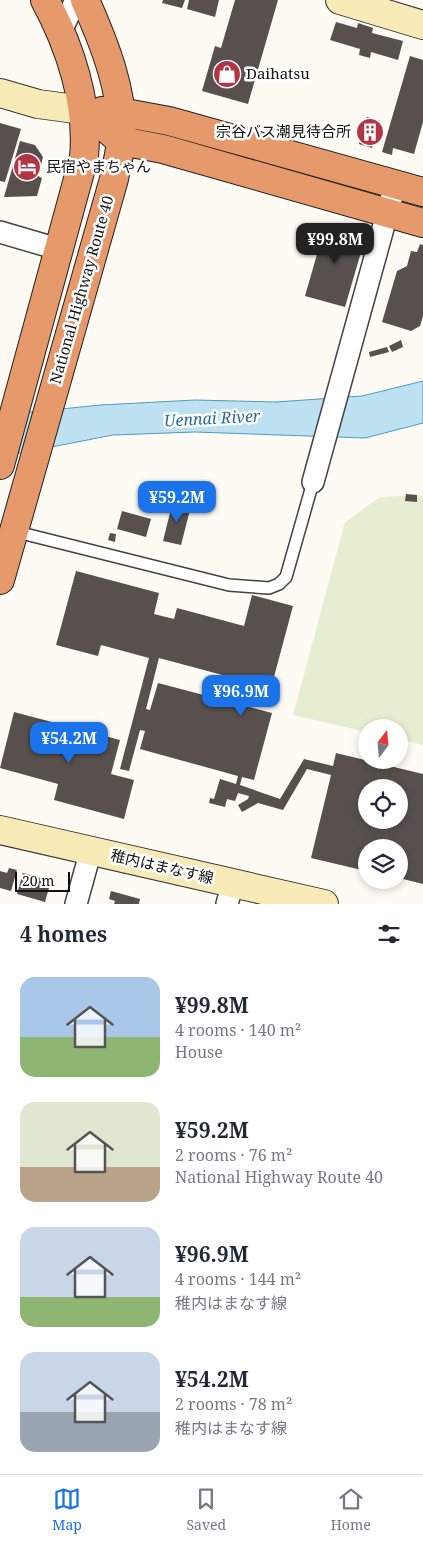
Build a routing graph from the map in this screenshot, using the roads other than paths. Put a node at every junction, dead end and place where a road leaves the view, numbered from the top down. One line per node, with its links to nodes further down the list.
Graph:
1 (45, 0): 6 (highway)
2 (76, 0): 6 (street)
3 (86, 0): 9 (highway, National Highway Route 40)
4 (340, 0): 5 (street)
5 (423, 25)
6 (60, 33): 8 (highway)
7 (0, 93): 8 (street)
8 (83, 110): 9 (highway); 10 (highway); 16 (highway)
9 (120, 112): 10 (highway, National Highway Route 40); 11 (highway)
10 (122, 141): 13 (highway); 19 (highway, National Highway Route 40)
11 (395, 185): 12 (highway); 13 (street)
12 (423, 192)
13 (387, 213): 14 (highway); 18 (street)
14 (423, 223)
15 (0, 232): 16 (street)
16 (58, 249): 17 (highway)
17 (0, 465)
18 (314, 482): 19 (lane)
19 (14, 531): 20 (highway, National Highway Route 40)
20 (0, 580)
21 (0, 830): 22 (street, 稚内はまなす線)
22 (91, 850): 23 (street, 稚内はまなす線); 24 (street)
23 (230, 894): 25 (street, 稚内はまなす線)
24 (76, 904)
25 (324, 904)

